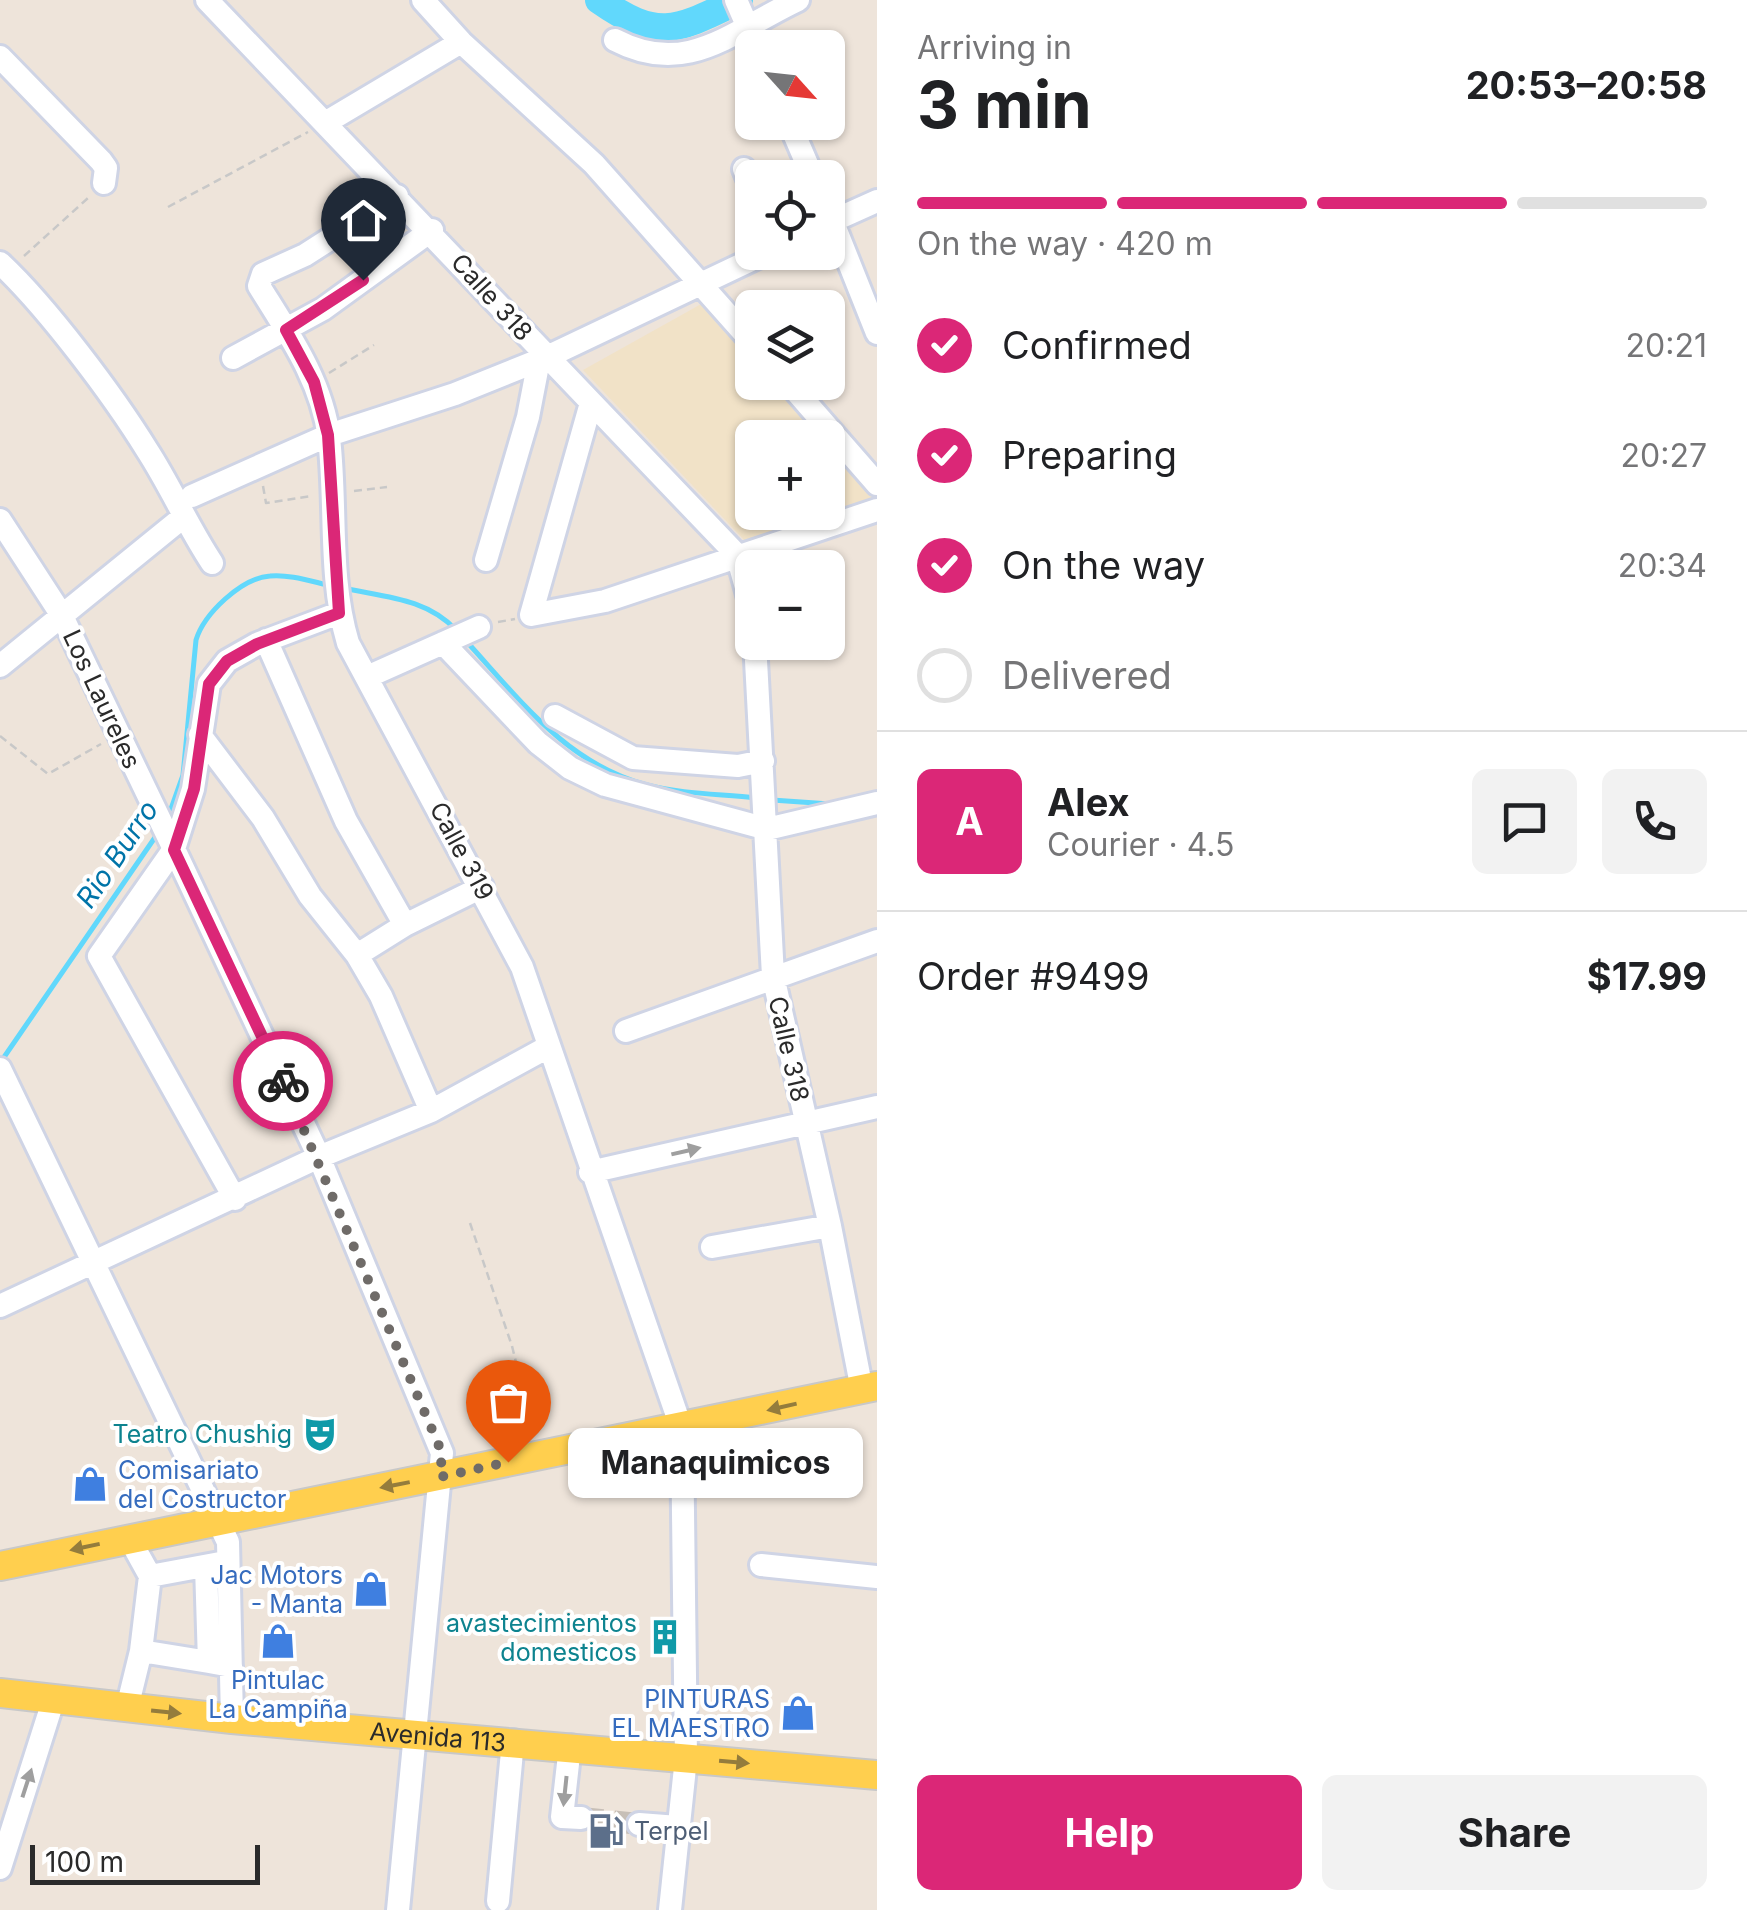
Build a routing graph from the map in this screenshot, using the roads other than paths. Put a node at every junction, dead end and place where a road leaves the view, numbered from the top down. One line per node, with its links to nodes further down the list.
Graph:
1 (207, 0): 8 (street, Calle 318)
2 (423, 0): 6 (street)
3 (798, 0): 4 (street)
4 (742, 13): 5 (street)
5 (615, 40)
6 (461, 42): 8 (street); 17 (street)
7 (0, 57): 9 (street)
8 (325, 123): 10 (street, Calle 318)
9 (104, 183)
10 (396, 196): 13 (street, Calle 318); 20 (street, Calle 319)
11 (877, 201): 12 (street)
12 (845, 212)
13 (432, 230): 20 (street); 22 (street, Calle 318)
14 (845, 255): 19 (street)
15 (3, 270): 27 (street)
16 (735, 270): 17 (street)
17 (704, 286): 18 (street); 22 (street)
18 (735, 322)
19 (875, 323)
20 (286, 330): 21 (street); 25 (street, Calle 319)
21 (233, 358)
22 (543, 358): 24 (street, Calle 318); 25 (street); 33 (street)
23 (804, 400): 26 (street)
24 (591, 404): 31 (street, Calle 318); 32 (street)
25 (328, 435): 27 (street); 35 (street, Calle 319)
26 (877, 484)
27 (187, 507): 34 (street); 36 (street)
28 (877, 510): 30 (street)
29 (0, 520): 36 (street, Los Laureles)
30 (752, 550)
31 (735, 554)
32 (735, 555)
33 (486, 560)
34 (212, 564)
35 (337, 606): 38 (street); 42 (street, Calle 319)
36 (61, 614): 41 (street); 48 (street, Los Laureles)
37 (479, 626): 39 (street)
38 (266, 640): 44 (street); 50 (street)
39 (448, 641): 42 (street); 47 (street)
40 (756, 660): 45 (street, Calle 318)
41 (0, 666)
42 (366, 677): 49 (street, Calle 319)
43 (554, 716): 45 (street)
44 (200, 735): 48 (street); 52 (street)
45 (763, 765): 47 (street, Calle 318)
46 (877, 803): 47 (street)
47 (766, 823): 53 (street, Calle 318)
48 (170, 843): 60 (street, Los Laureles); 62 (street)
49 (482, 887): 50 (street); 55 (street, Calle 319)
50 (405, 925): 52 (street)
51 (877, 941): 53 (street)
52 (357, 956): 58 (street)
53 (773, 976): 54 (street); 59 (street, Calle 318)
54 (626, 1031)
55 (548, 1047): 58 (street); 61 (street, Calle 319)
56 (0, 1068): 65 (street)
57 (877, 1107): 59 (street)
58 (430, 1111): 60 (street)
59 (806, 1124): 61 (street, one-way to 59); 63 (street, Calle 318)
60 (319, 1157): 62 (street); 69 (street, Los Laureles)
61 (590, 1172): 68 (street, Calle 319)
62 (235, 1199): 65 (street)
63 (830, 1226): 64 (street); 67 (street, Calle 318)
64 (712, 1247)
65 (92, 1265): 66 (street); 70 (street)
66 (0, 1306)
67 (869, 1388): 68 (main road, one-way to 68)
68 (682, 1430): 69 (main road); 86 (street, Calle 319)
69 (440, 1477): 70 (main road, one-way to 70); 83 (street, Los Laureles)
70 (214, 1520): 71 (main road); 72 (street)
71 (128, 1538): 74 (main road, one-way to 74); 75 (street)
72 (218, 1564): 75 (street); 78 (street)
73 (762, 1564): 76 (street)
74 (0, 1566)
75 (150, 1576): 77 (street)
76 (877, 1576)
77 (141, 1652): 78 (street); 81 (street)
78 (220, 1664): 82 (street)
79 (0, 1693): 80 (main road, Avenida 113)
80 (54, 1698): 81 (main road, Avenida 113); 91 (street, one-way to 80)
81 (126, 1708): 82 (main road, Avenida 113, one-way to 82)
82 (232, 1720): 83 (main road, Avenida 113)
83 (414, 1733): 84 (main road, Avenida 113); 93 (street, Los Laureles)
84 (513, 1741): 85 (main road, Avenida 113); 92 (street)
85 (570, 1746): 86 (main road, Avenida 113); 88 (street, one-way to 88)
86 (686, 1758): 87 (main road, Avenida 113, one-way to 87); 90 (street, Calle 319)
87 (877, 1775)
88 (582, 1818)
89 (639, 1824): 90 (street)
90 (678, 1827): 94 (street, Calle 319)
91 (1, 1862)
92 (498, 1901)
93 (398, 1910)
94 (670, 1910)

